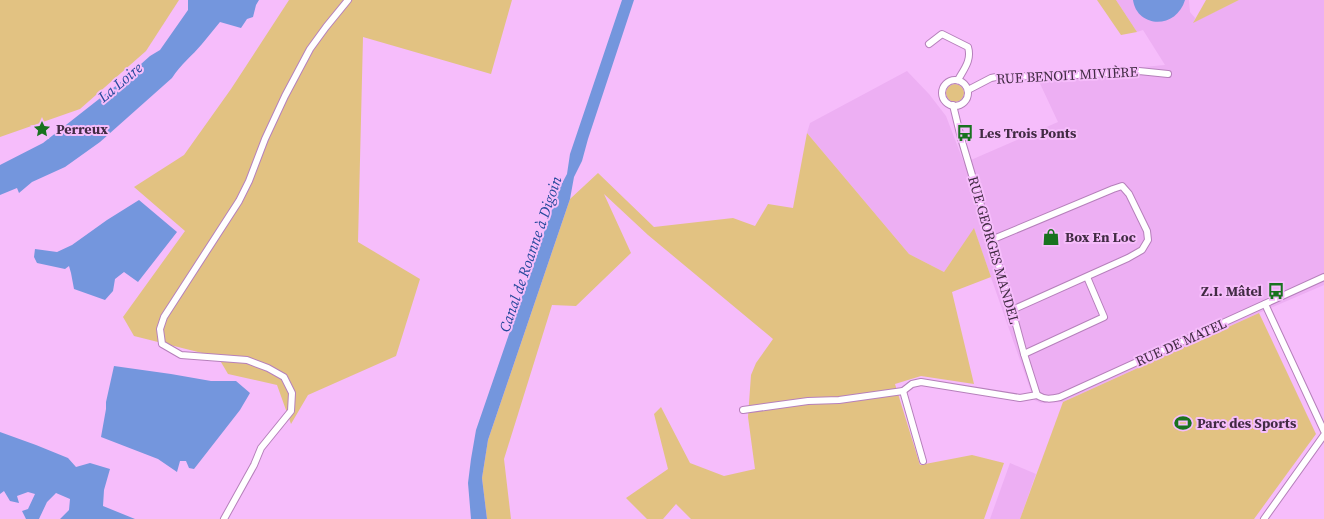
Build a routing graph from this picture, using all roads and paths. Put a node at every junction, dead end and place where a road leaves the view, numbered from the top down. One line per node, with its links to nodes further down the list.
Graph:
1 (348, 0): 19 (street)
2 (929, 44): 4 (street)
3 (1168, 74): 5 (street, RUE BENOIT MIVIÈRE)
4 (958, 80): 5 (street); 6 (street, RUE GEORGES MANDEL)
5 (968, 90): 6 (street)
6 (953, 105): 7 (street, RUE GEORGES MANDEL)
7 (991, 240): 8 (street); 11 (street, RUE GEORGES MANDEL)
8 (1087, 277): 11 (street); 12 (street)
9 (1324, 277): 10 (street, RUE DE MATEL)
10 (1264, 304): 14 (street, RUE DE MATEL); 16 (street)
11 (1012, 310): 12 (street, RUE GEORGES MANDEL)
12 (1024, 354): 14 (street, RUE GEORGES MANDEL)
13 (903, 391): 14 (street, RUE DE MATEL); 15 (street, RUE DE MATEL); 18 (street)
14 (1037, 395)
15 (743, 410)
16 (1324, 431)
17 (1324, 435): 20 (street)
18 (923, 461)
19 (224, 519)
20 (1264, 519)

